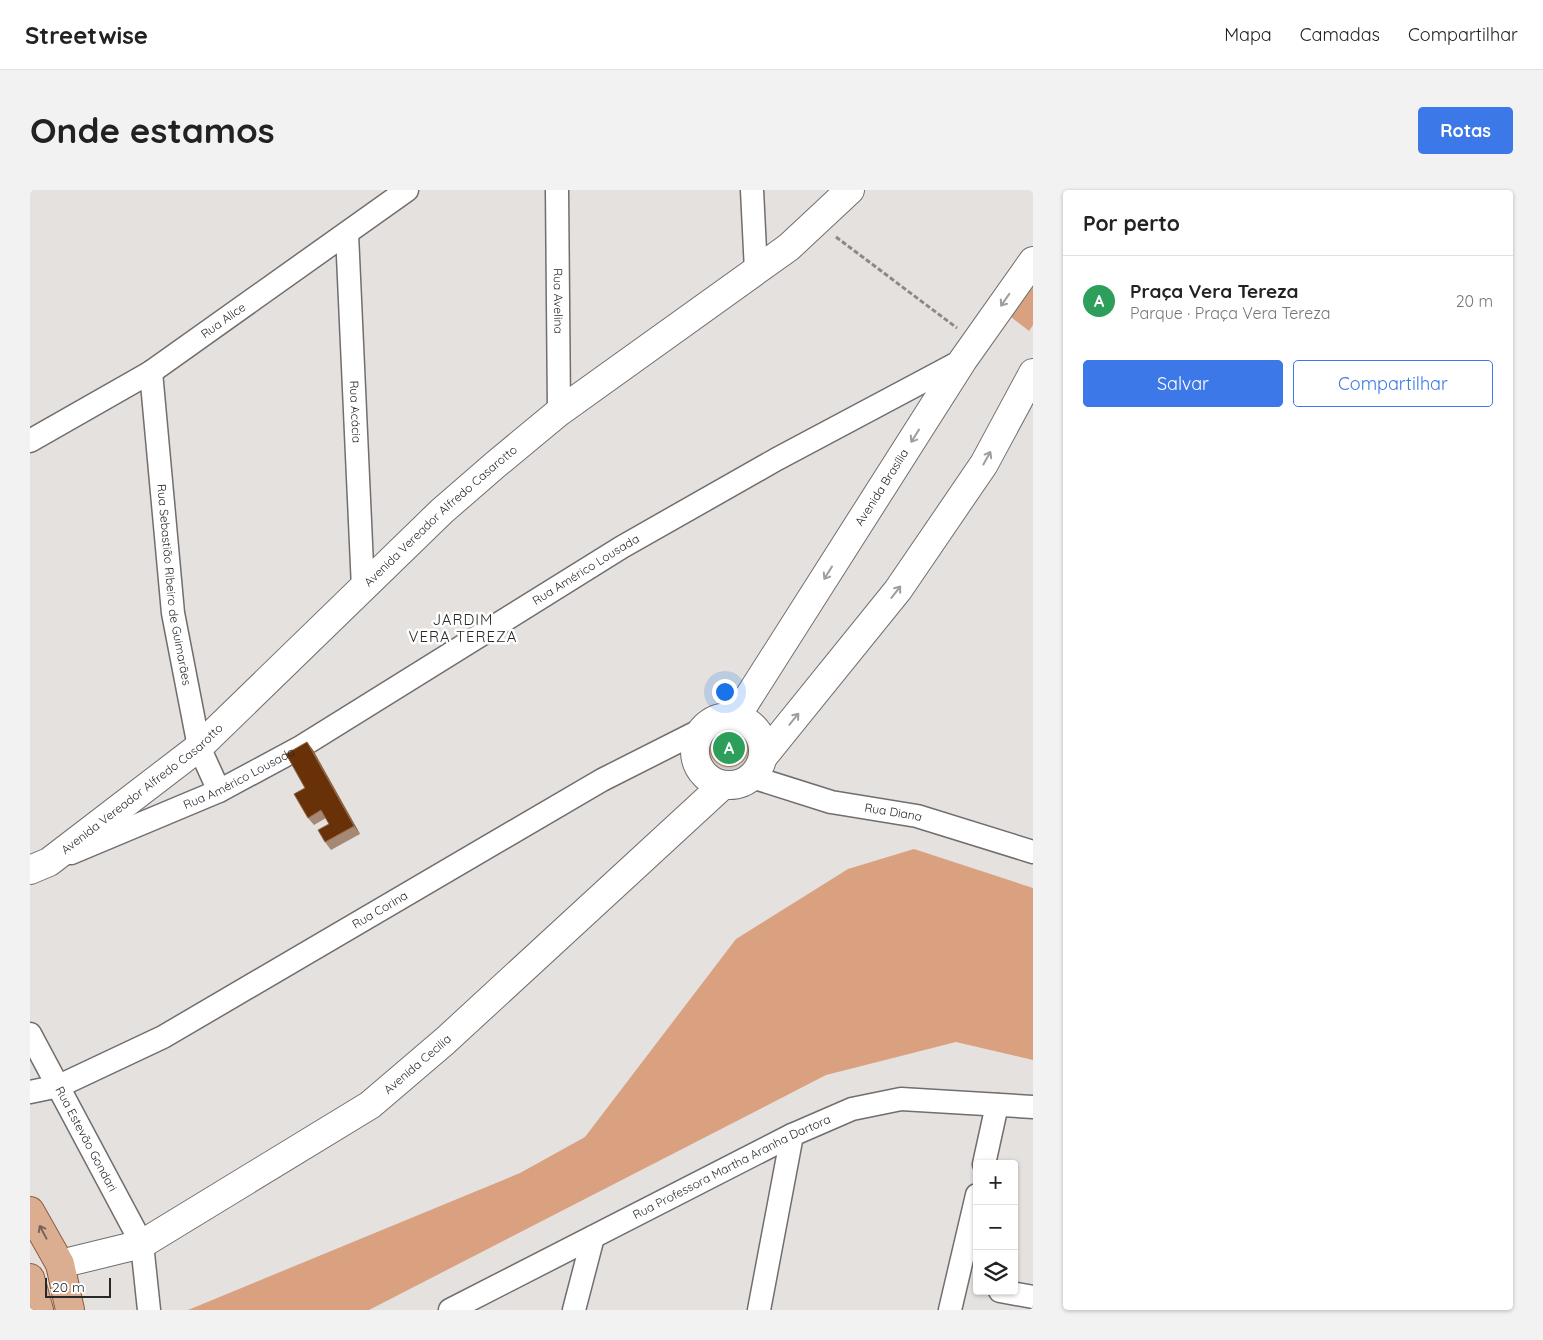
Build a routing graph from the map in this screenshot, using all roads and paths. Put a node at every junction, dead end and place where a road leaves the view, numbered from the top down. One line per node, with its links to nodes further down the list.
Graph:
1 (408, 190): 6 (street, Rua Alice)
2 (557, 190): 12 (street, Rua Avelina)
3 (752, 190): 8 (street)
4 (850, 190): 5 (street, Avenida Vereador Alfredo Casarotto)
5 (817, 222): 8 (street, Avenida Vereador Alfredo Casarotto); 9 (path)
6 (347, 234): 10 (street, Rua Alice); 14 (street, Rua Acácia)
7 (1033, 260): 9 (street, Avenida Brasília, one-way to 9)
8 (756, 271): 12 (street, Avenida Vereador Alfredo Casarotto)
9 (969, 351): 15 (street, Avenida Brasília, one-way to 15); 20 (street, Rua Américo Lousada)
10 (151, 372): 13 (street, Rua Alice); 17 (street, Rua Sebastião Ribeiro de Guimarães)
11 (1033, 373): 18 (street, one-way to 11)
12 (559, 412): 14 (street, Avenida Vereador Alfredo Casarotto)
13 (30, 441)
14 (363, 588): 17 (street, Avenida Vereador Alfredo Casarotto)
15 (736, 717): 16 (street); 18 (street)
16 (701, 730): 19 (street); 24 (street, Rua Corina)
17 (199, 747): 20 (street, Rua Sebastião Ribeiro de Guimarães); 22 (street, Avenida Vereador Alfredo Casarotto)
18 (758, 767): 19 (street); 21 (street, Rua Diana)
19 (723, 786): 33 (street, Avenida Cecilia)
20 (219, 791): 22 (street, Rua Américo Lousada)
21 (1033, 852)
22 (40, 866)
23 (30, 1034): 24 (street, Rua Estevão Gondari)
24 (59, 1086): 25 (street, Rua Corina); 33 (street, Rua Estevão Gondari)
25 (30, 1092)
26 (997, 1104): 27 (street, Rua Professora Martha Aranha Dartora); 28 (street, Rua Professora Martha Aranha Dartora); 29 (street)
27 (1033, 1107)
28 (792, 1135): 32 (street, Rua Professora Martha Aranha Dartora); 44 (street)
29 (985, 1160)
30 (976, 1205): 36 (street)
31 (30, 1211): 34 (main road, one-way to 31)
32 (593, 1237): 42 (street, Rua Professora Martha Aranha Dartora); 43 (street)
33 (142, 1244): 34 (street, Avenida Cecilia); 41 (street)
34 (60, 1264): 40 (main road)
35 (30, 1278): 39 (main road)
36 (967, 1286): 45 (street)
37 (1018, 1294): 38 (street)
38 (1033, 1297)
39 (39, 1310)
40 (70, 1310)
41 (149, 1310)
42 (450, 1310)
43 (574, 1310)
44 (759, 1310)
45 (950, 1310)

